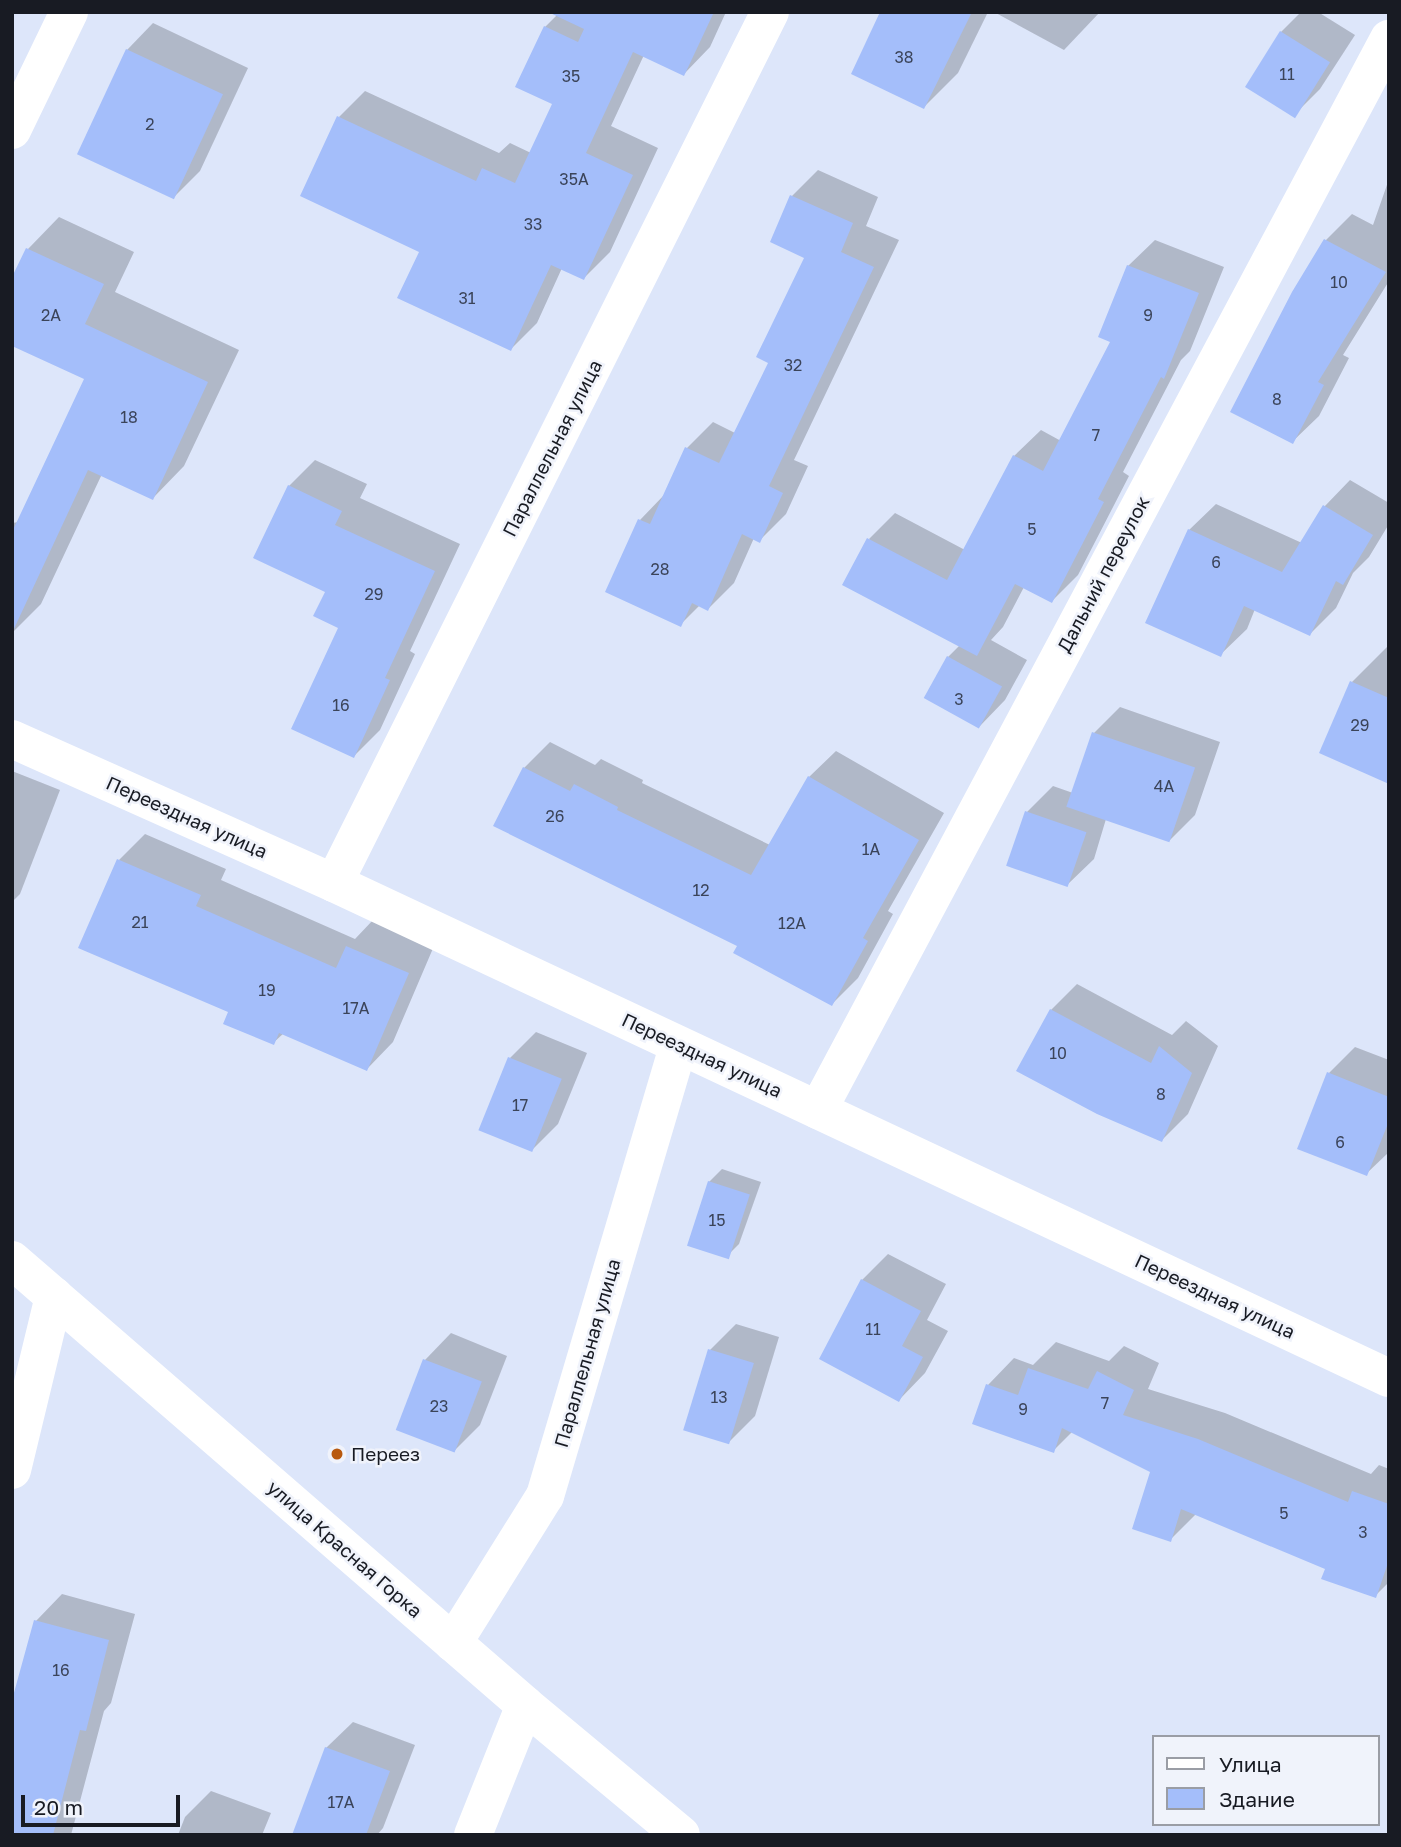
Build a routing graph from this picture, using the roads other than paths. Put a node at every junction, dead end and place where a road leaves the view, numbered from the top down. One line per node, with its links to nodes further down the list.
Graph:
1 (69, 12): 4 (street)
2 (770, 12): 6 (street, Параллельная улица)
3 (1389, 39): 8 (street, Дальний переулок)
4 (12, 130)
5 (12, 739): 6 (street, Переездная улица)
6 (334, 883): 7 (street, Переездная улица)
7 (679, 1045): 8 (street, Переездная улица); 13 (street, Параллельная улица)
8 (818, 1110): 11 (street, Переездная улица)
9 (12, 1261): 10 (street, улица Красная Горка)
10 (54, 1296): 12 (street); 13 (street, улица Красная Горка)
11 (1389, 1378)
12 (12, 1470)
13 (453, 1643): 14 (street, улица Красная Горка)
14 (525, 1705): 15 (street); 16 (street, улица Красная Горка)
15 (473, 1835)
16 (681, 1835)

